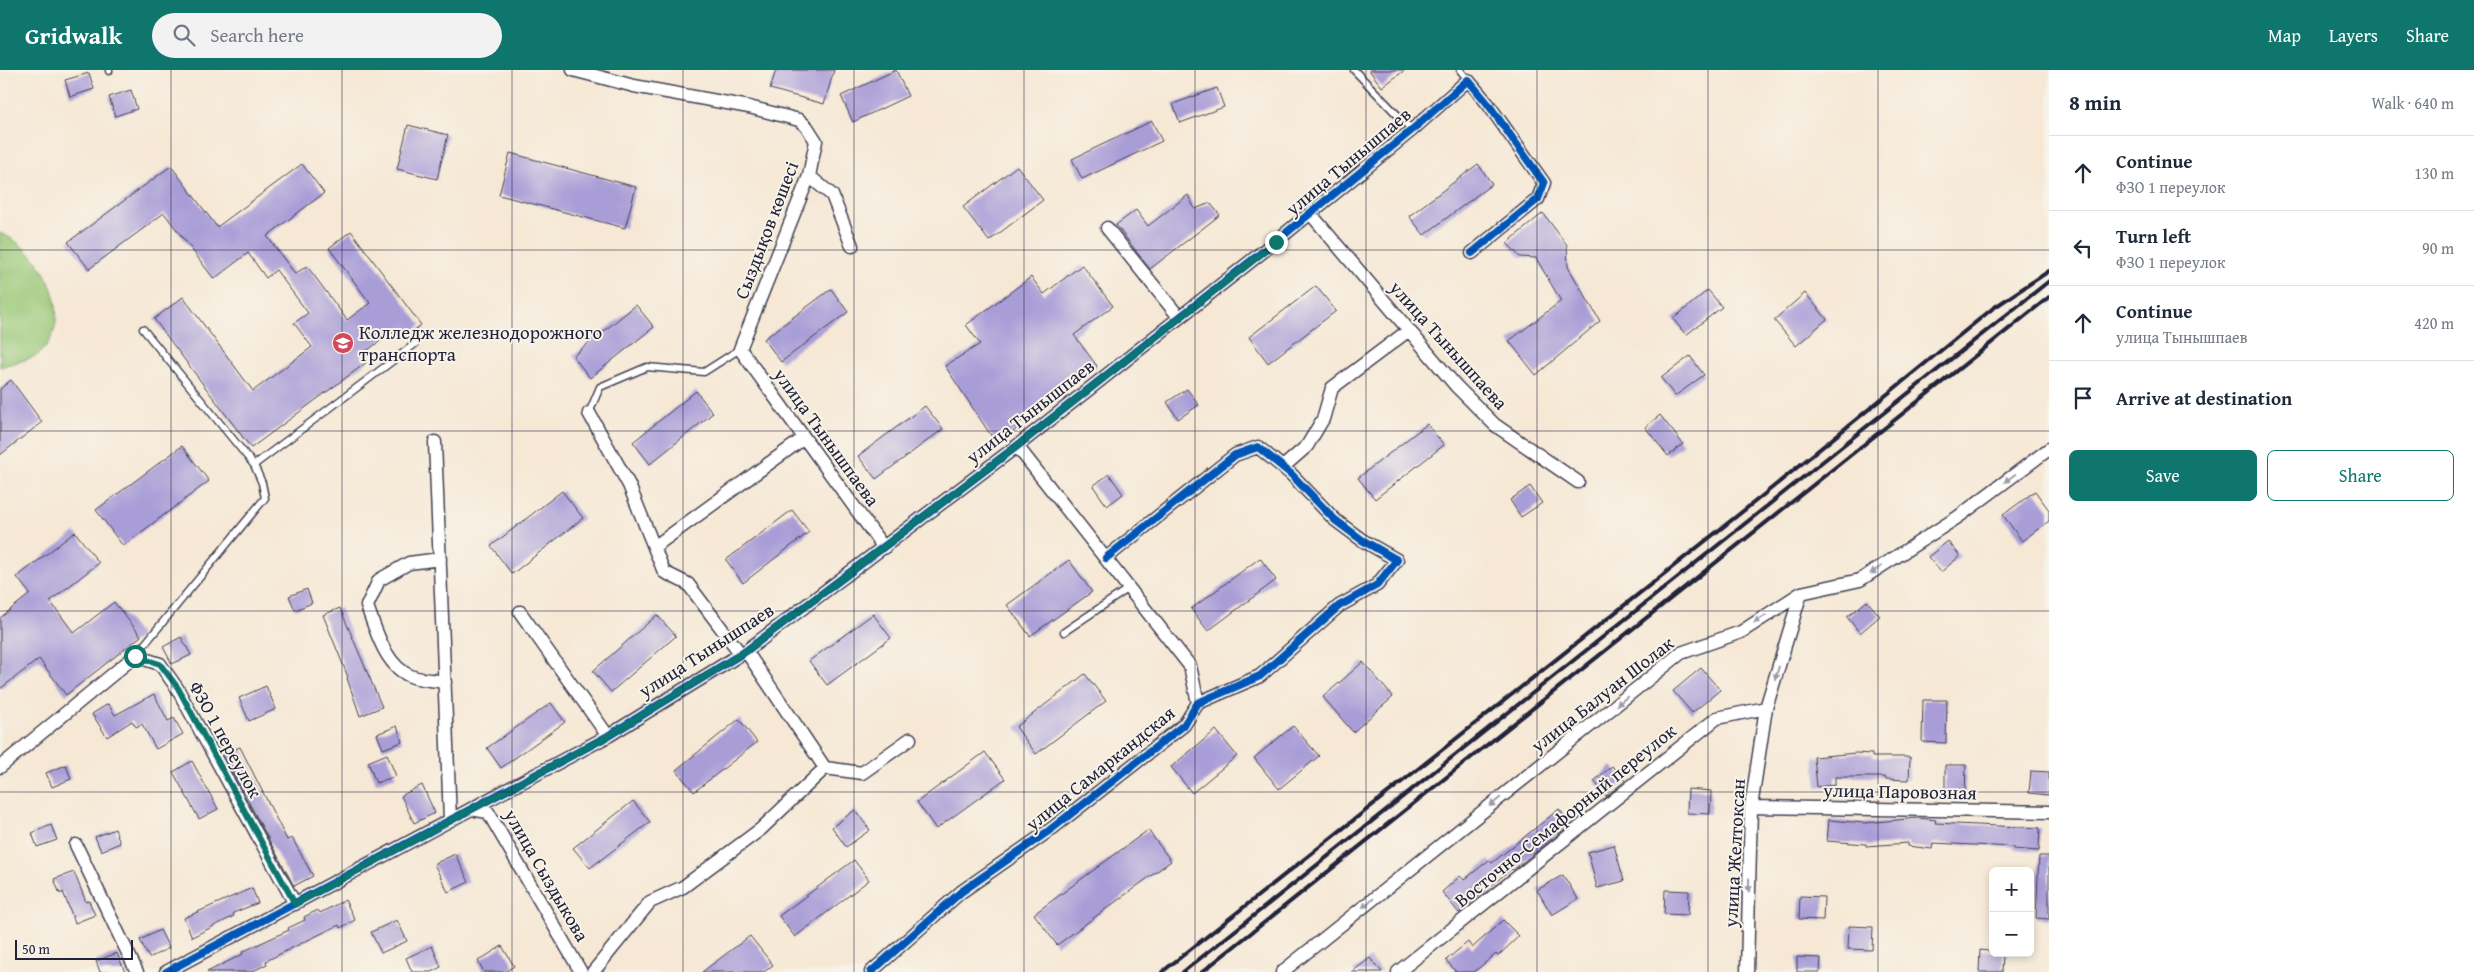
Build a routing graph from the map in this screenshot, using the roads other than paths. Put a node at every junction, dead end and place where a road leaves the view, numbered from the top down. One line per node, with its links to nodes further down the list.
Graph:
1 (573, 70): 5 (street, Сыздықов көшесі)
2 (1354, 70): 4 (lane)
3 (1464, 75): 4 (street, улица Тынышпаев); 9 (street, улица Тынышпаев)
4 (1412, 130): 6 (street, улица Тынышпаев)
5 (809, 176): 8 (street); 14 (street, Сыздықов көшесі)
6 (1310, 213): 10 (street, улица Тынышпаев); 12 (street, улица Тынышпаева)
7 (1107, 228): 10 (street)
8 (852, 246)
9 (1472, 253)
10 (1179, 318): 18 (street, улица Тынышпаев)
11 (143, 329): 20 (lane)
12 (1409, 330): 21 (street); 22 (street, улица Тынышпаева)
13 (416, 344): 20 (lane)
14 (740, 348): 15 (lane); 16 (street, улица Тынышпаева)
15 (589, 413): 23 (street)
16 (804, 438): 23 (street); 24 (street, улица Тынышпаева)
17 (435, 442): 25 (street)
18 (1017, 446): 24 (street, улица Тынышпаев); 26 (street)
19 (2049, 449): 28 (street, улица Балуан Шолак, one-way to 28)
20 (254, 466): 32 (lane)
21 (1283, 467): 26 (street); 34 (street, улица Самаркандская)
22 (1578, 482)
23 (654, 546): 31 (street)
24 (884, 548): 31 (street, улица Тынышпаев)
25 (440, 558): 33 (street); 33 (street)
26 (1106, 558): 27 (street)
27 (1129, 588): 30 (lane); 34 (street)
28 (1801, 593): 35 (street, улица Желтоксан, one-way to 35); 51 (street, улица Балуан Шолак, one-way to 51)
29 (520, 612): 36 (street)
30 (1064, 632)
31 (743, 652): 36 (street, улица Тынышпаев); 39 (street)
32 (135, 656): 38 (street); 45 (street, ФЗО 1 переулок)
33 (445, 682): 43 (street)
34 (1198, 703): 46 (street, улица Самаркандская)
35 (1766, 708): 40 (street, улица Желтоксан); 52 (street, Восточно-Семафорный переулок)
36 (608, 736): 41 (street, улица Тынышпаев)
37 (910, 739): 39 (street)
38 (0, 767)
39 (825, 768): 50 (street)
40 (1751, 807): 42 (street, улица Паровозная); 53 (street, улица Желтоксан, one-way to 53)
41 (471, 809): 43 (street); 49 (street, улица Сыздыкова)
42 (2049, 812)
43 (450, 820): 45 (street)
44 (76, 845): 47 (street)
45 (295, 904): 48 (street)
46 (876, 971)
47 (137, 972)
48 (166, 972)
49 (581, 972)
50 (593, 972)
51 (1282, 972)
52 (1398, 972)
53 (1747, 972)

